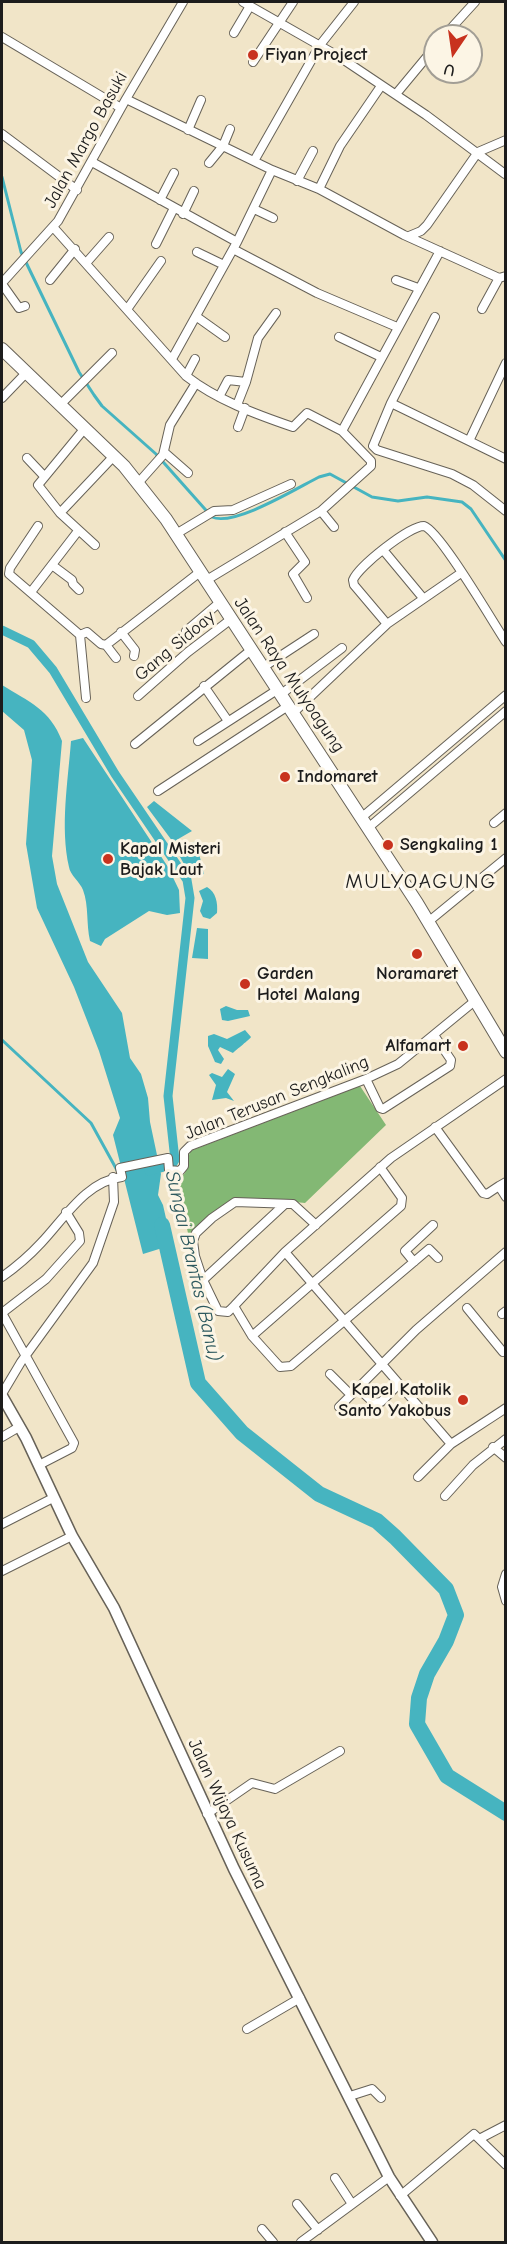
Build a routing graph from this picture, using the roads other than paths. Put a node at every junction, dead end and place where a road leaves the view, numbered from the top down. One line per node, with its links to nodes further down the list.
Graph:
1 (181, 2): 15 (street, Jalan Margo Basuki)
2 (293, 2): 6 (street)
3 (354, 2): 10 (street)
4 (475, 2): 7 (street)
5 (247, 4): 6 (street); 8 (street)
6 (279, 23): 10 (street); 12 (street)
7 (455, 24)
8 (234, 33)
9 (2, 37): 17 (street)
10 (320, 45): 13 (street); 25 (street)
11 (423, 61): 14 (street)
12 (253, 62)
13 (381, 86): 14 (street); 32 (street)
14 (396, 94): 24 (street)
15 (126, 99): 17 (street, Jalan Margo Basuki); 19 (street)
16 (201, 100): 19 (street)
17 (121, 108): 26 (street, Jalan Margo Basuki)
18 (230, 129): 22 (street)
19 (188, 130): 22 (street)
20 (2, 134): 33 (street)
21 (506, 140): 24 (street)
22 (223, 146): 25 (street); 27 (street)
23 (313, 151): 31 (street)
24 (478, 153): 30 (street); 41 (street)
25 (254, 161): 28 (street)
26 (92, 162): 33 (street, Jalan Margo Basuki); 35 (street)
27 (209, 163)
28 (272, 170): 31 (street); 37 (street)
29 (174, 172): 35 (street)
30 (505, 174)
31 (297, 181): 32 (street)
32 (319, 189): 41 (street)
33 (77, 190): 40 (street, Jalan Margo Basuki)
34 (194, 191): 38 (street)
35 (160, 200): 36 (street)
36 (174, 208): 38 (street); 43 (street)
37 (254, 209): 39 (street); 44 (street)
38 (183, 214): 44 (street)
39 (273, 218)
40 (54, 228): 45 (street); 54 (street, Jalan Margo Basuki)
41 (409, 236): 46 (street)
42 (109, 237): 49 (street)
43 (156, 244)
44 (235, 245): 50 (street); 62 (street)
45 (75, 249): 49 (street); 52 (street)
46 (440, 251): 51 (street); 55 (street)
47 (197, 252): 50 (street)
48 (161, 261): 57 (street)
49 (87, 262): 57 (street)
50 (224, 265): 61 (street)
51 (502, 277): 58 (street)
52 (50, 280)
53 (396, 280): 55 (street)
54 (2, 283): 56 (street)
55 (418, 288): 62 (street)
56 (25, 306)
57 (128, 308): 68 (street)
58 (483, 309)
59 (276, 313): 73 (street)
60 (435, 317): 77 (street)
61 (197, 318): 63 (street); 68 (street)
62 (397, 327): 67 (street)
63 (225, 337)
64 (339, 337): 67 (street)
65 (2, 350): 71 (main road, Jalan Raya Mulyoagung)
66 (112, 353): 78 (street)
67 (381, 357): 82 (street)
68 (172, 359): 72 (street)
69 (195, 359): 72 (street)
70 (506, 363): 83 (street)
71 (26, 373): 76 (street); 78 (main road, Jalan Raya Mulyoagung)
72 (186, 376): 74 (street)
73 (246, 382): 75 (street); 79 (street)
74 (195, 383): 75 (street); 84 (street)
75 (219, 397): 79 (street)
76 (2, 398)
77 (391, 403): 83 (street); 93 (street)
78 (60, 405): 81 (main road, Jalan Raya Mulyoagung)
79 (241, 407): 80 (street); 82 (street)
80 (238, 427)
81 (85, 428): 85 (main road, Jalan Raya Mulyoagung); 89 (street)
82 (343, 429): 92 (street)
83 (469, 441): 87 (street)
84 (162, 456): 88 (street); 90 (street)
85 (113, 457): 90 (main road, Jalan Raya Mulyoagung); 94 (street)
86 (27, 459): 89 (street)
87 (506, 459)
88 (188, 473)
89 (44, 476): 94 (street)
90 (139, 482): 99 (main road, Jalan Raya Mulyoagung)
91 (291, 484): 99 (street)
92 (321, 510): 96 (street); 98 (street)
93 (506, 512)
94 (60, 513): 97 (street)
95 (38, 526): 106 (street)
96 (334, 527)
97 (78, 531): 100 (street); 102 (street)
98 (285, 532): 104 (street); 107 (street)
99 (176, 534): 104 (main road, Jalan Raya Mulyoagung)
100 (95, 545)
101 (384, 551): 103 (street); 108 (street); 111 (street)
102 (52, 565): 105 (street); 106 (street)
103 (461, 573): 108 (street); 116 (street)
104 (203, 576): 109 (main road, Jalan Raya Mulyoagung); 113 (street)
105 (79, 590)
106 (31, 592): 115 (street)
107 (307, 598)
108 (423, 598): 111 (street)
109 (219, 603): 110 (main road, Jalan Raya Mulyoagung); 112 (street)
110 (230, 620): 119 (main road, Jalan Raya Mulyoagung); 126 (street, Gang Sidoay)
111 (387, 624): 128 (street)
112 (186, 631)
113 (121, 632): 117 (street); 120 (street)
114 (314, 634): 122 (street)
115 (80, 635): 117 (street); 127 (street)
116 (506, 642)
117 (106, 645): 121 (street)
118 (342, 648): 124 (street)
119 (251, 650): 122 (main road, Jalan Raya Mulyoagung); 123 (street)
120 (134, 656)
121 (116, 658)
122 (262, 668): 124 (main road, Jalan Raya Mulyoagung)
123 (204, 686): 130 (street); 132 (street)
124 (278, 693): 128 (main road, Jalan Raya Mulyoagung); 130 (street)
125 (506, 695): 133 (street)
126 (138, 696)
127 (86, 698)
128 (290, 710): 135 (street); 137 (main road, Jalan Raya Mulyoagung)
129 (506, 711): 134 (street)
130 (228, 721): 131 (street)
131 (198, 741)
132 (135, 744)
133 (445, 747): 134 (street); 137 (street)
134 (451, 756): 137 (street)
135 (158, 791)
136 (506, 813): 138 (street)
137 (365, 823): 140 (main road, Jalan Raya Mulyoagung)
138 (494, 824)
139 (506, 858): 140 (street)
140 (428, 922): 141 (main road, Jalan Raya Mulyoagung)
141 (476, 1000): 142 (street, Jalan Terusan Sengkaling); 143 (main road, Jalan Raya Mulyoagung)
142 (434, 1035): 144 (street, Jalan Terusan Sengkaling); 144 (street)
143 (506, 1052)
144 (366, 1079): 148 (street, Jalan Terusan Sengkaling)
145 (506, 1079): 146 (street)
146 (435, 1127): 147 (street); 149 (street)
147 (380, 1167): 153 (street); 161 (street)
148 (113, 1177): 152 (street); 168 (street)
149 (502, 1184): 150 (street)
150 (506, 1197)
151 (285, 1204): 153 (street); 160 (street); 160 (street)
152 (66, 1212): 159 (street); 164 (street)
153 (316, 1224): 155 (street)
154 (433, 1225): 158 (street)
155 (285, 1252): 161 (street); 163 (street)
156 (506, 1252): 169 (street)
157 (438, 1258): 158 (street)
158 (414, 1262): 165 (street)
159 (2, 1277)
160 (203, 1280): 163 (street)
161 (313, 1283): 165 (street); 166 (street)
162 (467, 1308): 167 (street)
163 (231, 1309): 166 (street)
164 (2, 1313): 168 (street)
165 (346, 1320): 166 (street); 169 (street)
166 (252, 1336)
167 (501, 1353)
168 (26, 1354): 173 (street); 183 (street)
169 (382, 1364): 171 (street); 172 (street)
170 (330, 1374): 174 (street)
171 (399, 1384): 172 (street); 180 (street)
172 (358, 1388): 174 (street)
173 (2, 1395): 177 (main road, Jalan Wijaya Kusuma)
174 (351, 1395): 175 (street)
175 (339, 1407)
176 (506, 1408): 180 (street)
177 (19, 1427): 178 (street); 183 (main road, Jalan Wijaya Kusuma)
178 (2, 1437)
179 (506, 1439): 181 (street)
180 (451, 1444): 184 (street)
181 (493, 1447): 182 (street); 185 (street)
182 (506, 1458)
183 (39, 1465): 186 (main road, Jalan Wijaya Kusuma)
184 (418, 1477)
185 (445, 1496)
186 (53, 1498): 187 (street); 188 (main road, Jalan Wijaya Kusuma)
187 (2, 1524)
188 (72, 1536): 189 (street); 193 (main road, Jalan Wijaya Kusuma)
189 (2, 1571)
190 (506, 1574): 191 (street)
191 (506, 1601)
192 (340, 1751): 193 (street)
193 (207, 1814): 194 (main road, Jalan Wijaya Kusuma)
194 (300, 1998): 195 (street); 196 (main road, Jalan Wijaya Kusuma)
195 (247, 2029)
196 (350, 2096): 197 (street); 201 (main road, Jalan Wijaya Kusuma)
197 (381, 2098)
198 (506, 2125): 199 (street)
199 (481, 2138): 200 (street); 203 (street)
200 (506, 2165)
201 (388, 2177): 203 (main road, Jalan Wijaya Kusuma); 205 (street)
202 (335, 2178): 205 (street)
203 (405, 2192): 210 (main road, Jalan Wijaya Kusuma)
204 (297, 2204): 207 (street)
205 (352, 2204): 207 (street)
206 (262, 2229): 208 (street)
207 (318, 2230): 209 (street)
208 (273, 2242)
209 (301, 2242)
210 (432, 2242)

